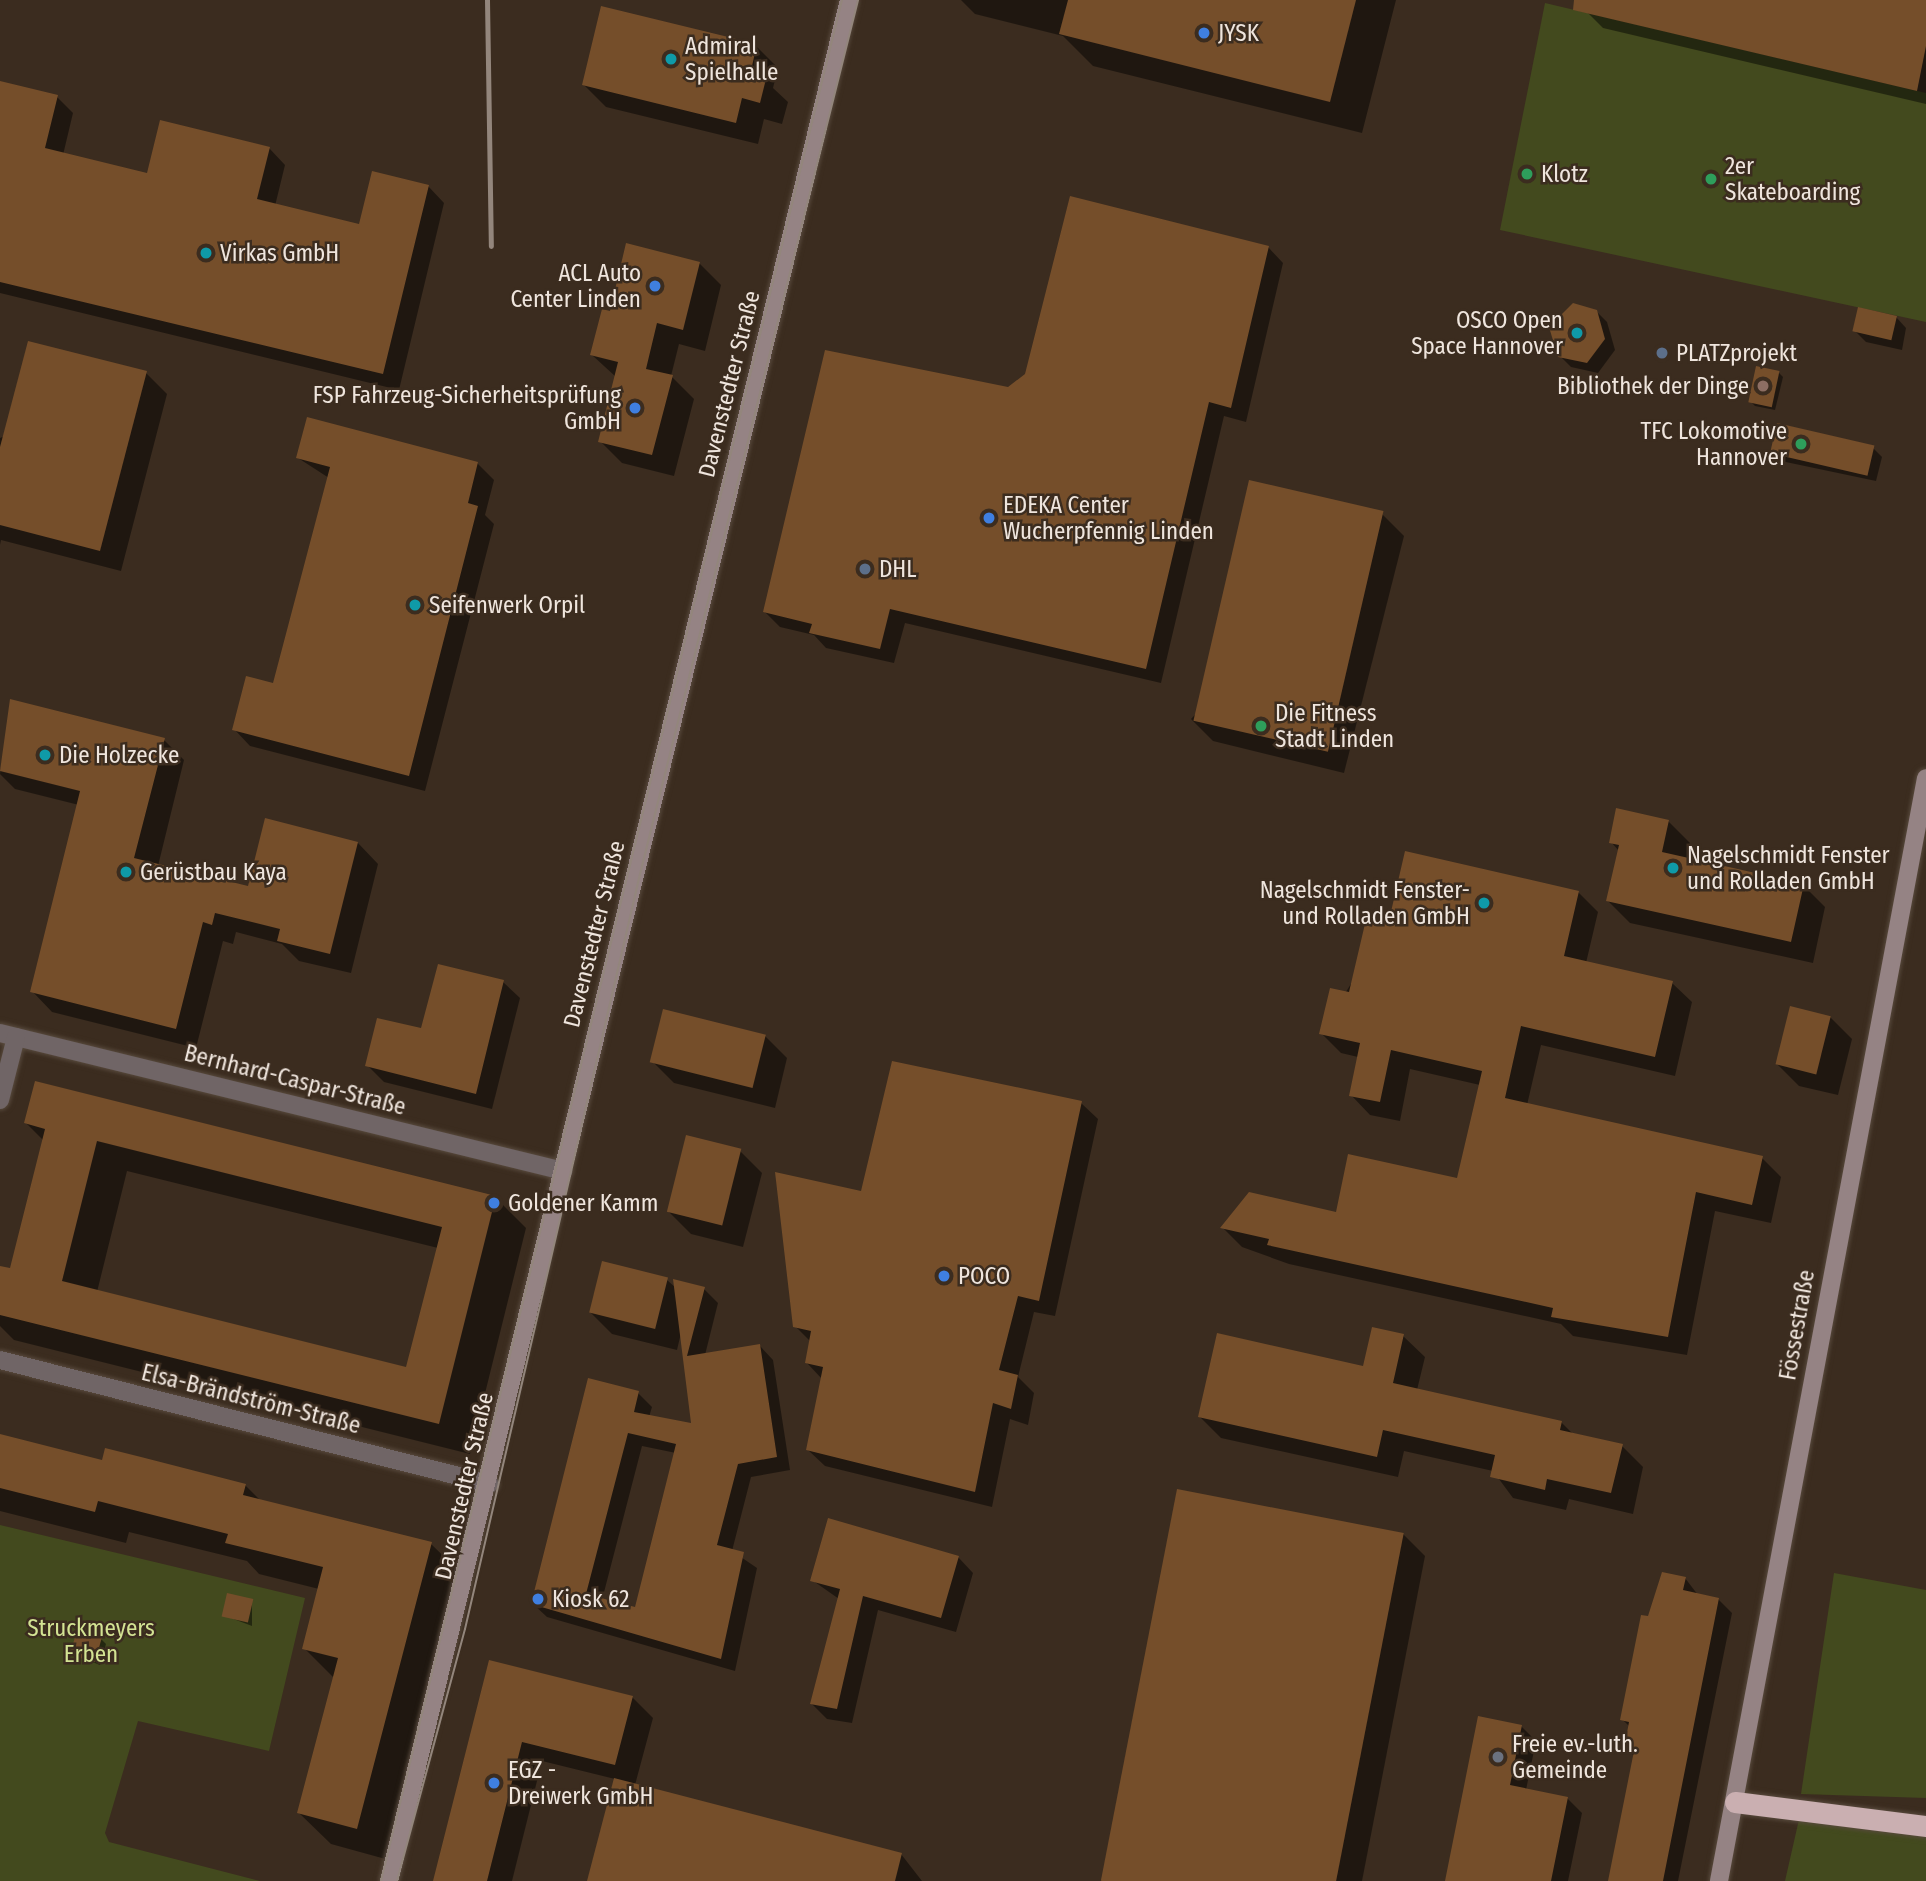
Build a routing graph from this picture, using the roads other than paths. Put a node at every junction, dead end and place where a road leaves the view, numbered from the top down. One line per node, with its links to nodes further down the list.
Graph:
1 (849, 0): 5 (street, Davenstedter Straße)
2 (1926, 778): 8 (street, Fössestraße)
3 (8, 1035): 4 (street, Bernhard-Caspar-Straße); 5 (street, Bernhard-Caspar-Straße)
4 (0, 1100)
5 (563, 1171): 7 (street, Davenstedter Straße)
6 (0, 1360): 7 (street, Elsa-Brändström-Straße)
7 (490, 1484): 10 (street, Davenstedter Straße)
8 (1735, 1802): 9 (highway); 11 (street, Fössestraße)
9 (1926, 1826)
10 (389, 1881)
11 (1719, 1881)

